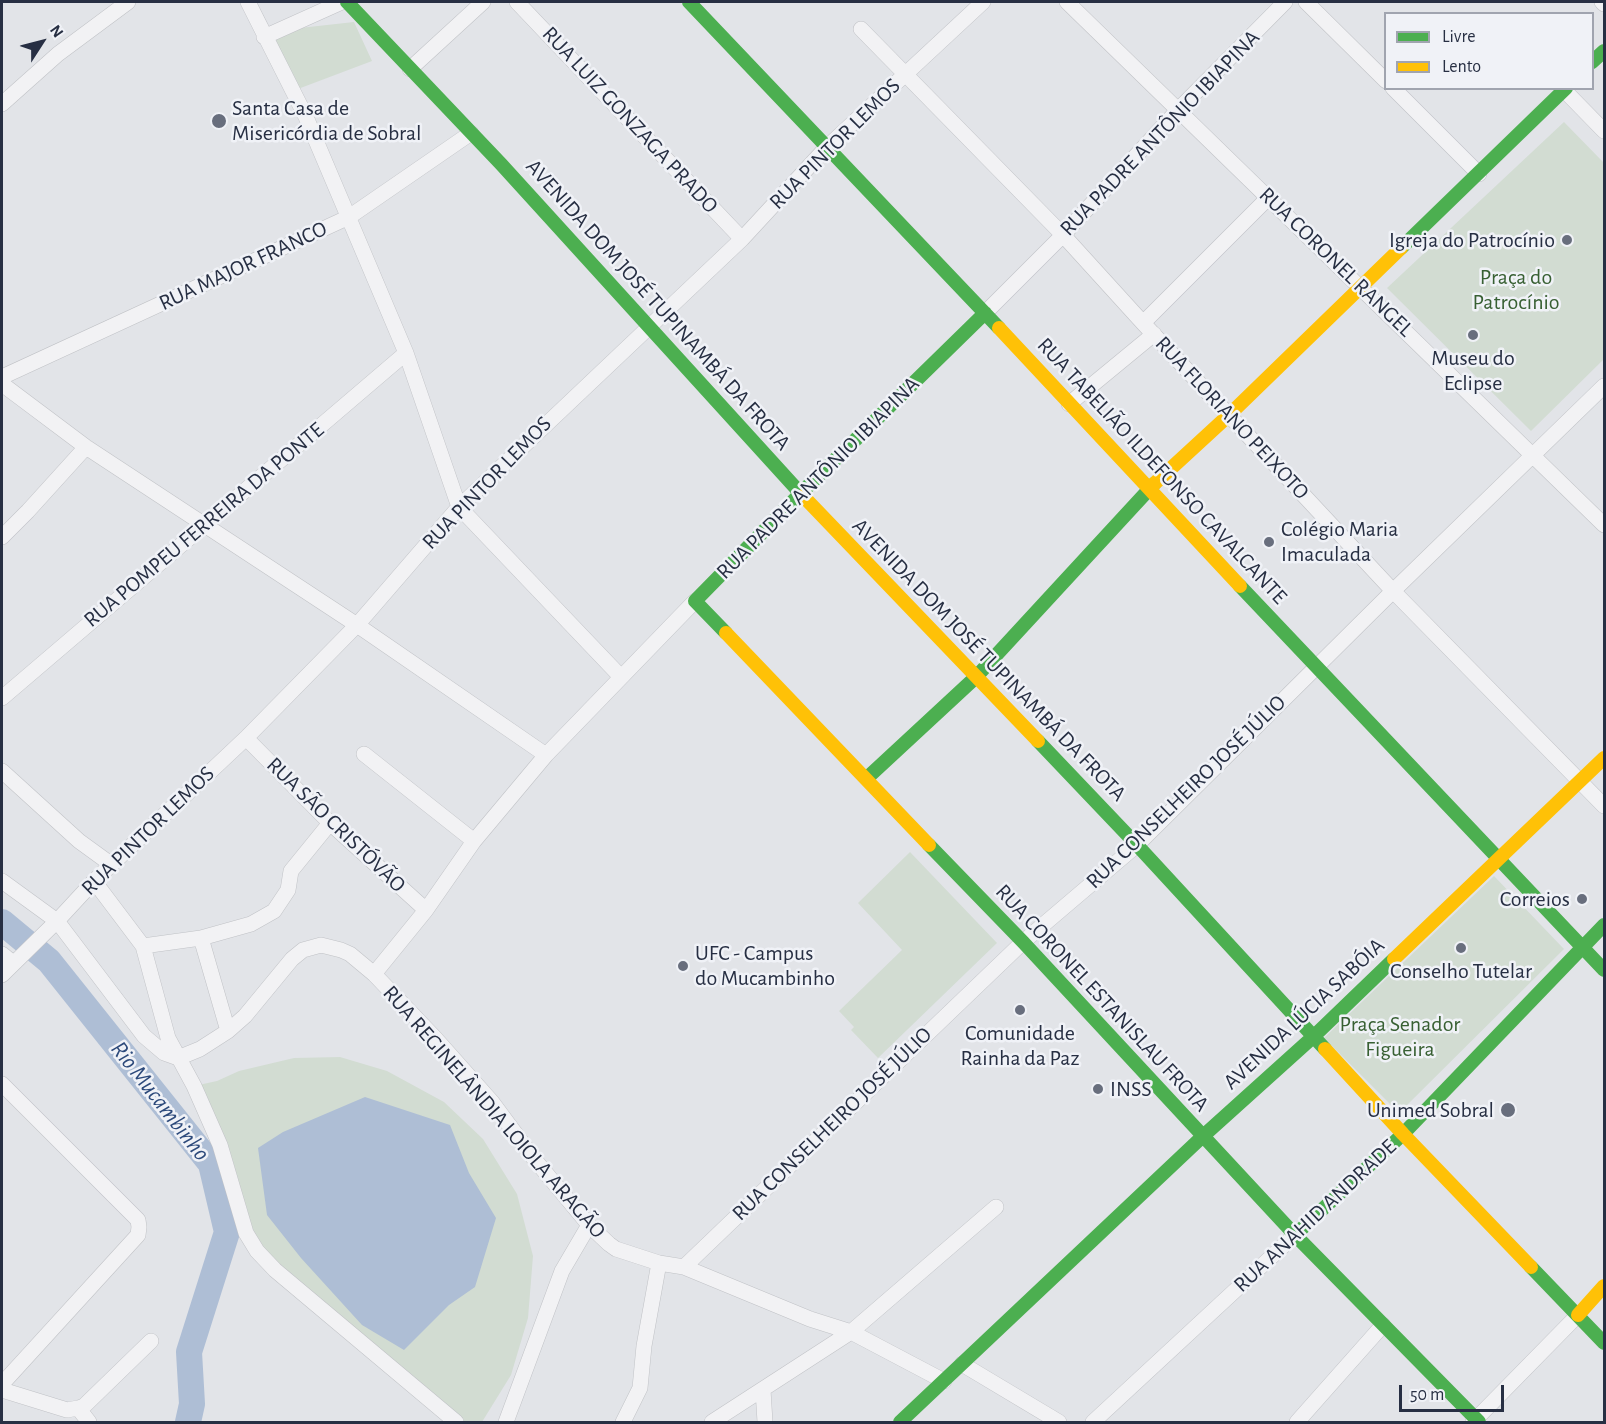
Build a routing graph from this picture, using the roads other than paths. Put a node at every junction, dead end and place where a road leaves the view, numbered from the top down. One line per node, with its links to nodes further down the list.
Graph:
1 (128, 2): 20 (street)
2 (248, 2): 13 (street)
3 (342, 2): 13 (street)
4 (347, 2): 14 (main road, AVENIDA DOM JOSÉ TUPINAMBÁ DA FROTA)
5 (481, 2): 14 (street)
6 (517, 2): 29 (street, RUA LUIZ GONZAGA PRADO)
7 (689, 2): 24 (main road, RUA TABELIÃO ILDEFONSO CAVALCANTE)
8 (983, 2): 15 (street, RUA PINTOR LEMOS)
9 (1067, 2): 21 (street, RUA CORONEL RANGEL)
10 (1285, 2): 21 (street, RUA PADRE ANTÔNIO IBIAPINA)
11 (1306, 2): 16 (street)
12 (861, 30): 15 (street, RUA FLORIANO PEIXOTO)
13 (264, 37): 27 (street)
14 (410, 69): 23 (main road, AVENIDA DOM JOSÉ TUPINAMBÁ DA FROTA)
15 (905, 74): 24 (street, RUA PINTOR LEMOS); 28 (street, RUA FLORIANO PEIXOTO)
16 (1384, 79)
17 (1395, 90): 25 (street)
18 (1564, 90): 25 (main road)
19 (1566, 90): 22 (street)
20 (2, 104)
21 (1179, 109): 26 (street, RUA CORONEL RANGEL); 28 (street, RUA PADRE ANTÔNIO IBIAPINA)
22 (1605, 131)
23 (471, 133): 27 (street, RUA MAJOR FRANCO); 32 (main road, AVENIDA DOM JOSÉ TUPINAMBÁ DA FROTA)
24 (826, 148): 29 (street, RUA PINTOR LEMOS); 31 (main road, RUA TABELIÃO ILDEFONSO CAVALCANTE)
25 (1479, 174): 30 (main road)
26 (1269, 197): 30 (street, RUA CORONEL RANGEL); 33 (street)
27 (349, 218): 34 (street); 35 (street, RUA MAJOR FRANCO)
28 (1063, 235): 31 (street, RUA PADRE ANTÔNIO IBIAPINA); 33 (street, RUA FLORIANO PEIXOTO)
29 (742, 239): 32 (street, RUA PINTOR LEMOS)
30 (1361, 286): 39 (main road); 41 (street, RUA CORONEL RANGEL)
31 (985, 313): 38 (main road, RUA TABELIÃO ILDEFONSO CAVALCANTE); 43 (main road, RUA PADRE ANTÔNIO IBIAPINA)
32 (649, 324): 43 (main road, AVENIDA DOM JOSÉ TUPINAMBÁ DA FROTA); 44 (street, RUA PINTOR LEMOS)
33 (1149, 329): 38 (street); 39 (street, RUA FLORIANO PEIXOTO)
34 (406, 353): 44 (street); 45 (street, RUA POMPEU FERREIRA DA PONTE)
35 (2, 377)
36 (2, 384): 40 (street)
37 (1605, 386): 41 (street, RUA CONSELHEIRO JOSÉ JÚLIO)
38 (1069, 404): 42 (main road, RUA TABELIÃO ILDEFONSO CAVALCANTE)
39 (1229, 415): 42 (main road); 48 (street, RUA FLORIANO PEIXOTO)
40 (86, 447): 45 (street); 47 (street)
41 (1533, 454): 46 (street, RUA CORONEL RANGEL); 48 (street, RUA CONSELHEIRO JOSÉ JÚLIO)
42 (1148, 489): 51 (main road, RUA TABELIÃO ILDEFONSO CAVALCANTE); 53 (main road)
43 (801, 493): 49 (main road, RUA PADRE ANTÔNIO IBIAPINA); 53 (main road, AVENIDA DOM JOSÉ TUPINAMBÁ DA FROTA)
44 (459, 507): 50 (street, RUA PINTOR LEMOS); 52 (street)
45 (205, 524): 50 (street); 54 (street, RUA POMPEU FERREIRA DA PONTE)
46 (1605, 525)
47 (2, 537)
48 (1393, 591): 51 (street, RUA CONSELHEIRO JOSÉ JÚLIO); 61 (street, RUA FLORIANO PEIXOTO)
49 (695, 601): 52 (street, RUA PADRE ANTÔNIO IBIAPINA); 60 (main road, RUA CORONEL ESTANISLAU FROTA)
50 (357, 625): 55 (street, RUA PINTOR LEMOS); 57 (street)
51 (1317, 667): 65 (street, RUA CONSELHEIRO JOSÉ JÚLIO); 66 (main road, RUA TABELIÃO ILDEFONSO CAVALCANTE)
52 (621, 677): 57 (street, RUA PADRE ANTÔNIO IBIAPINA)
53 (976, 677): 60 (main road); 65 (main road, AVENIDA DOM JOSÉ TUPINAMBÁ DA FROTA)
54 (2, 698)
55 (246, 738): 63 (street, RUA SÃO CRISTÓVÃO); 67 (street, RUA PINTOR LEMOS)
56 (364, 754): 64 (street)
57 (546, 755): 64 (street, RUA PADRE ANTÔNIO IBIAPINA)
58 (1605, 758): 61 (main road, AVENIDA LÚCIA SABÓIA)
59 (2, 771): 67 (street)
60 (867, 778): 74 (main road, RUA CORONEL ESTANISLAU FROTA)
61 (1581, 782): 62 (street, RUA FLORIANO PEIXOTO); 66 (main road, AVENIDA LÚCIA SABÓIA)
62 (1605, 806)
63 (330, 823): 70 (street, RUA SÃO CRISTÓVÃO); 73 (street)
64 (474, 841): 70 (street, RUA PADRE ANTÔNIO IBIAPINA)
65 (1137, 845): 74 (street, RUA CONSELHEIRO JOSÉ JÚLIO); 82 (main road, AVENIDA DOM JOSÉ TUPINAMBÁ DA FROTA)
66 (1497, 859): 76 (main road, RUA TABELIÃO ILDEFONSO CAVALCANTE); 82 (main road, AVENIDA LÚCIA SABÓIA)
67 (112, 865): 69 (street, RUA PINTOR LEMOS)
68 (2, 881): 71 (street)
69 (94, 881): 71 (street, RUA PINTOR LEMOS); 75 (street)
70 (426, 910): 79 (street, RUA PADRE ANTÔNIO IBIAPINA)
71 (57, 921): 77 (street, RUA PINTOR LEMOS); 83 (street)
72 (1605, 926): 76 (main road, RUA ANAHID ANDRADE)
73 (201, 938): 75 (street); 81 (street)
74 (1023, 942): 86 (main road, RUA CORONEL ESTANISLAU FROTA); 91 (street, RUA CONSELHEIRO JOSÉ JÚLIO)
75 (143, 946): 83 (street)
76 (1584, 948): 78 (main road, RUA TABELIÃO ILDEFONSO CAVALCANTE); 85 (main road, RUA ANAHID ANDRADE)
77 (11, 958): 80 (street, RUA PINTOR LEMOS)
78 (1605, 970)
79 (374, 974): 81 (street, RUA REGINELÂNDIA LOIOLA ARAGÃO); 88 (street, RUA REGINELÂNDIA LOIOLA ARAGÃO)
80 (2, 975)
81 (228, 1031): 83 (street, RUA REGINELÂNDIA LOIOLA ARAGÃO)
82 (1313, 1037): 85 (main road, AVENIDA DOM JOSÉ TUPINAMBÁ DA FROTA); 86 (main road, AVENIDA LÚCIA SABÓIA)
83 (178, 1058): 106 (street)
84 (2, 1084): 100 (street)
85 (1403, 1134): 89 (main road, RUA ANAHID ANDRADE); 93 (main road, AVENIDA DOM JOSÉ TUPINAMBÁ DA FROTA)
86 (1202, 1137): 89 (main road, RUA CORONEL ESTANISLAU FROTA); 98 (main road, AVENIDA LÚCIA SABÓIA)
87 (996, 1207): 95 (street)
88 (589, 1225): 90 (street, RUA REGINELÂNDIA LOIOLA ARAGÃO); 107 (street)
89 (1295, 1235): 94 (main road, RUA CORONEL ESTANISLAU FROTA); 113 (street, RUA ANAHID ANDRADE)
90 (659, 1263): 91 (street, RUA REGINELÂNDIA LOIOLA ARAGÃO); 108 (street)
91 (684, 1267): 95 (street, RUA REGINELÂNDIA LOIOLA ARAGÃO)
92 (1605, 1286): 93 (main road)
93 (1578, 1315): 97 (main road, AVENIDA DOM JOSÉ TUPINAMBÁ DA FROTA); 104 (street)
94 (1383, 1325): 104 (main road, RUA CORONEL ESTANISLAU FROTA); 114 (street)
95 (851, 1332): 99 (street, RUA REGINELÂNDIA LOIOLA ARAGÃO); 102 (street)
96 (151, 1341): 103 (street)
97 (1605, 1343)
98 (962, 1364): 99 (main road, AVENIDA LÚCIA SABÓIA); 112 (street)
99 (944, 1381): 111 (main road, AVENIDA LÚCIA SABÓIA)
100 (2, 1384)
101 (2, 1390): 103 (street)
102 (763, 1390): 109 (street); 110 (street)
103 (78, 1408): 105 (street)
104 (1476, 1421)
105 (89, 1422)
106 (456, 1422)
107 (506, 1422)
108 (623, 1422)
109 (712, 1422)
110 (765, 1422)
111 (900, 1422)
112 (1059, 1422)
113 (1093, 1422)
114 (1297, 1422)

